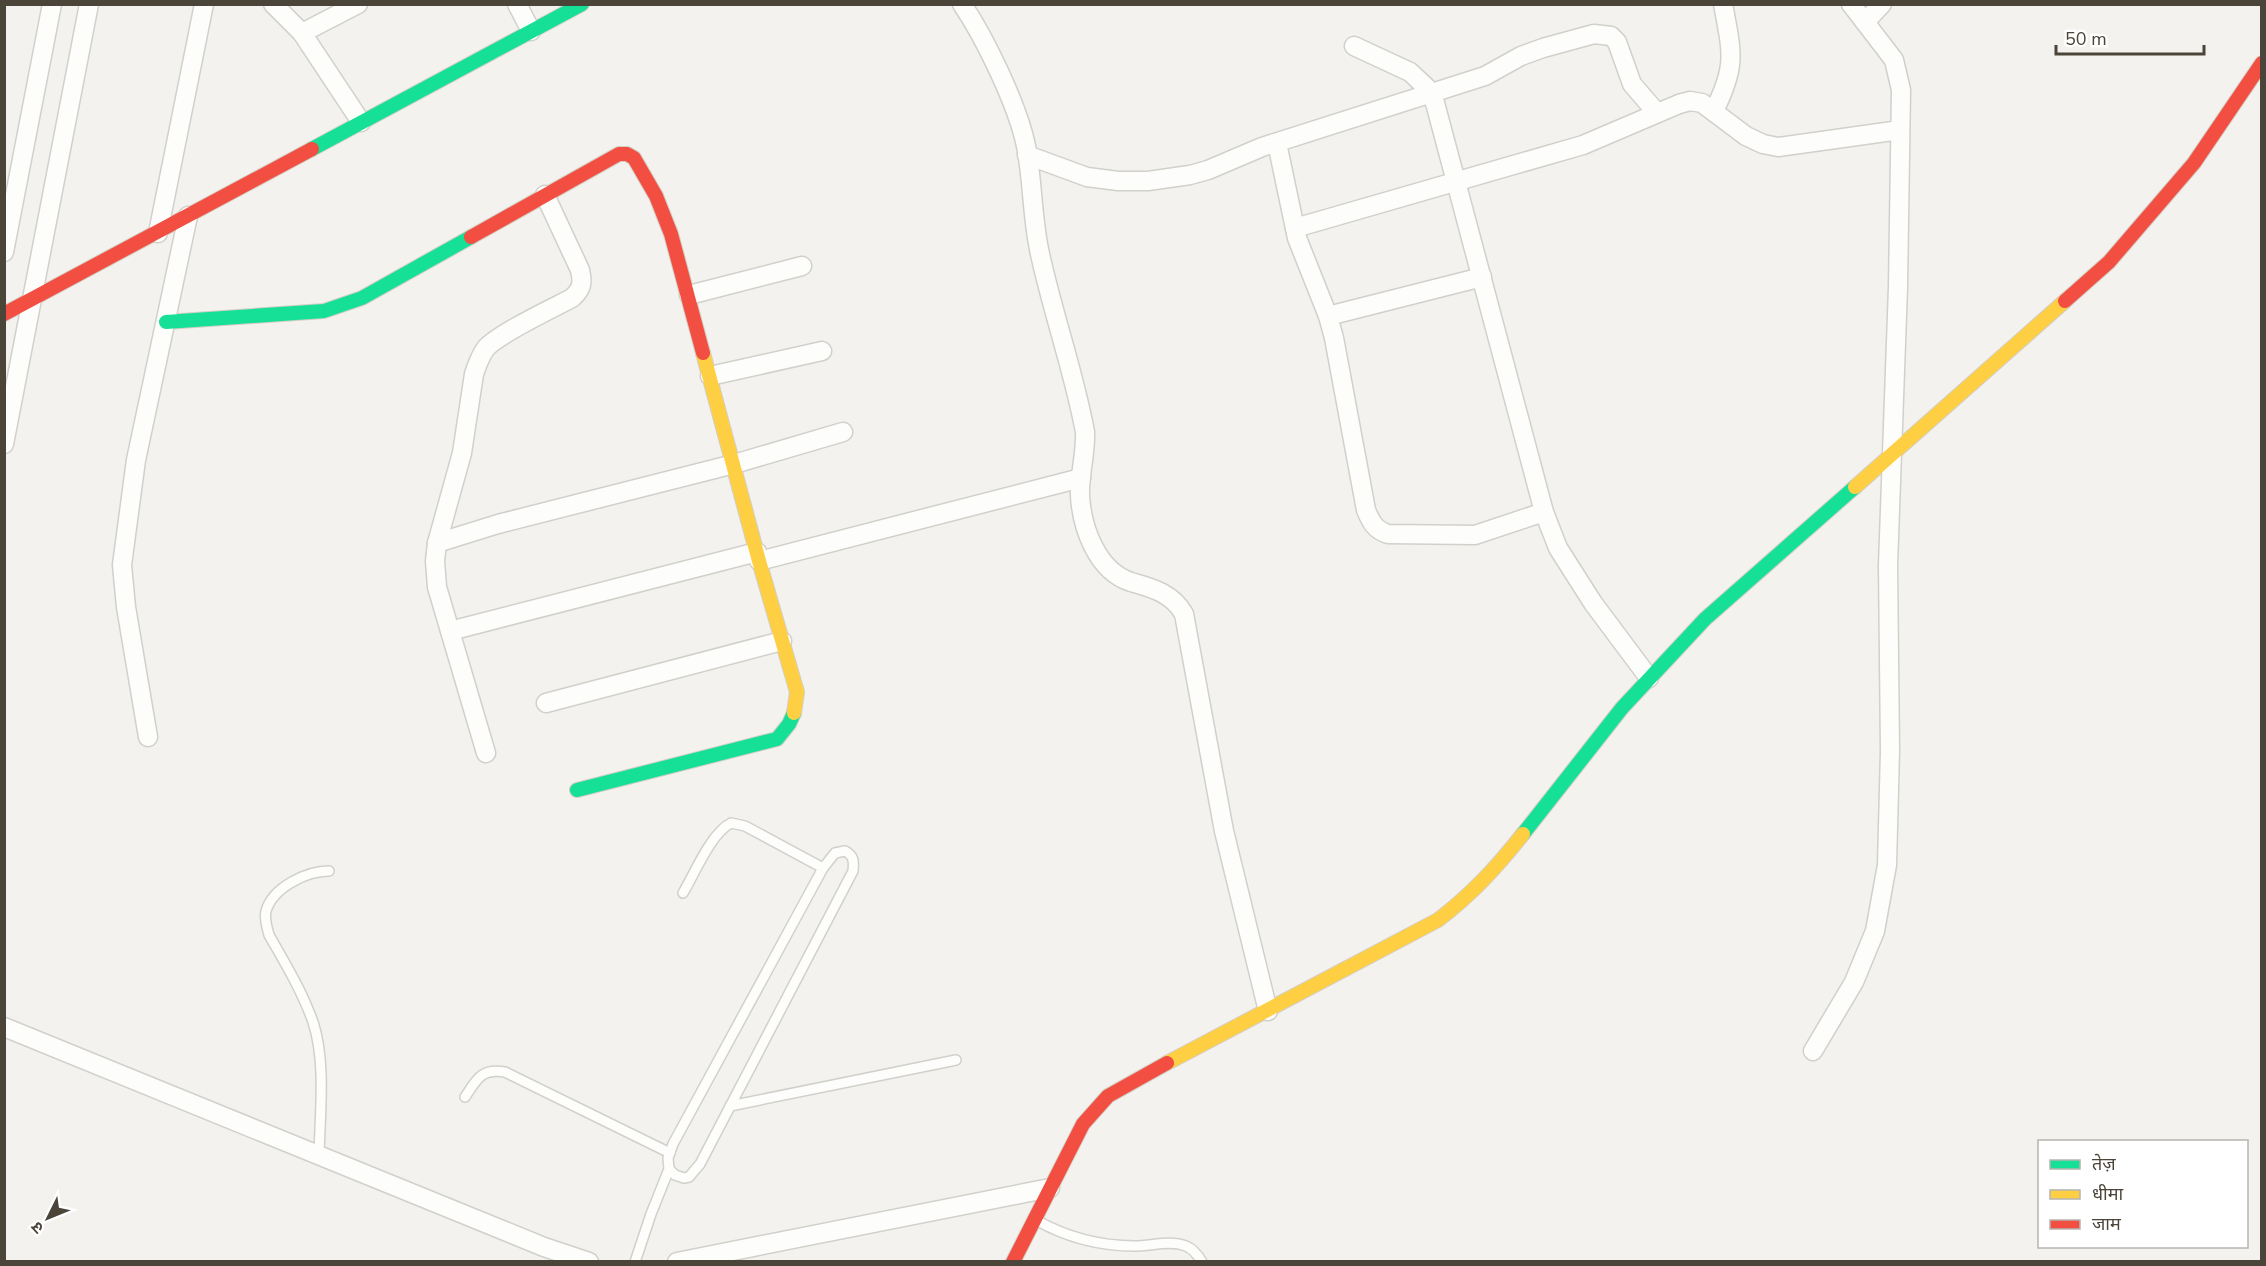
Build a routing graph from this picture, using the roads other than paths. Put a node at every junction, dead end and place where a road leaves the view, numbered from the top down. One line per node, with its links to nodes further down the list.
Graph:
1 (52, 4): 29 (street)
2 (89, 4): 33 (street)
3 (204, 4): 28 (street)
4 (273, 4): 14 (street)
5 (358, 4): 14 (street)
6 (516, 4): 13 (street)
7 (582, 4): 13 (street)
8 (962, 4): 23 (street)
9 (1723, 4): 18 (street)
10 (1851, 4): 12 (street)
11 (1882, 4): 12 (street)
12 (1865, 22): 21 (street)
13 (531, 31): 20 (street)
14 (302, 33): 20 (street)
15 (1354, 46): 17 (street)
16 (2262, 63): 41 (street)
17 (1431, 94): 19 (street); 22 (street); 24 (street)
18 (1714, 111): 19 (street); 21 (street)
19 (1657, 113): 24 (street)
20 (361, 122): 26 (street)
21 (1900, 130): 41 (street)
22 (1277, 143): 23 (street); 27 (street)
23 (1027, 155): 43 (street)
24 (1456, 182): 27 (street); 31 (street)
25 (545, 195): 32 (street); 36 (street); 45 (street)
26 (188, 216): 28 (street); 36 (street)
27 (1295, 228): 35 (street)
28 (158, 233): 33 (street)
29 (4, 252)
30 (802, 266): 32 (street)
31 (1482, 277): 35 (street); 44 (street)
32 (689, 295): 38 (street)
33 (31, 300): 34 (street); 40 (street)
34 (4, 314)
35 (1328, 316): 44 (street)
36 (166, 322): 51 (street)
37 (822, 351): 38 (street)
38 (710, 376): 42 (street)
39 (843, 432): 42 (street)
40 (4, 444)
41 (1891, 454): 49 (street); 59 (street)
42 (734, 464): 45 (street); 46 (street)
43 (1081, 478): 46 (street); 57 (street)
44 (1544, 512): 49 (street)
45 (437, 543): 47 (street)
46 (758, 557): 47 (street); 48 (street)
47 (450, 632): 52 (street)
48 (782, 641): 50 (street); 53 (street)
49 (1649, 678): 57 (street)
50 (546, 703)
51 (148, 736)
52 (486, 753)
53 (577, 790)
54 (824, 868): 56 (lane); 62 (lane); 63 (lane)
55 (329, 871): 64 (lane)
56 (683, 893)
57 (1268, 1011): 66 (street)
58 (4, 1027): 64 (street)
59 (1813, 1051)
60 (957, 1060): 62 (lane)
61 (465, 1097): 63 (lane)
62 (730, 1106): 65 (lane)
63 (670, 1153): 65 (lane)
64 (319, 1155): 68 (street)
65 (669, 1170): 69 (lane)
66 (1050, 1188): 67 (street); 70 (street)
67 (1034, 1219): 71 (street); 72 (lane)
68 (589, 1262)
69 (635, 1262)
70 (676, 1262)
71 (1013, 1262)
72 (1202, 1262)

